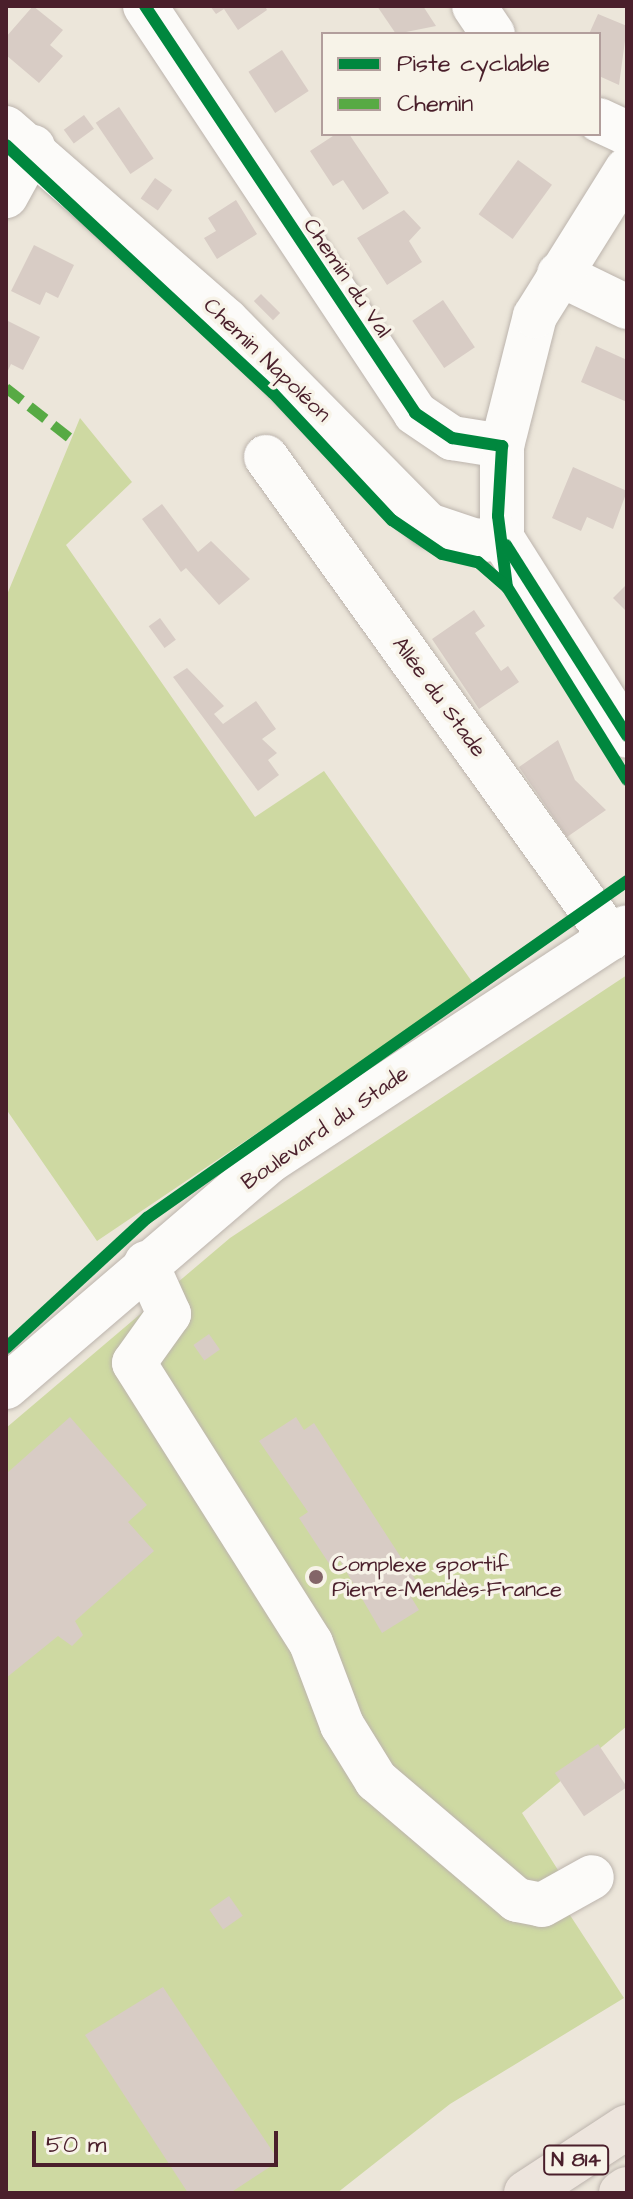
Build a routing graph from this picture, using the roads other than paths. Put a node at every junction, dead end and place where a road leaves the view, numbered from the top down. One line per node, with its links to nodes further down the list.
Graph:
1 (145, 6): 11 (street, Chemin du Val)
2 (474, 6): 3 (street)
3 (492, 32)
4 (601, 121): 5 (street)
5 (627, 133)
6 (20, 138): 8 (street); 13 (street, Chemin Napoléon)
7 (620, 193): 9 (street)
8 (6, 196)
9 (559, 274): 10 (street); 11 (street)
10 (627, 307)
11 (502, 446): 13 (street)
12 (266, 457): 15 (street, Allée du Stade)
13 (502, 538): 14 (street)
14 (627, 736)
15 (619, 932): 16 (street, Boulevard du Stade)
16 (146, 1263): 17 (street, Boulevard du Stade); 18 (street)
17 (6, 1387)
18 (592, 1877)
19 (627, 2127): 21 (highway, N 814)
20 (627, 2189): 22 (highway, N 814)
21 (526, 2193)
22 (621, 2193)

